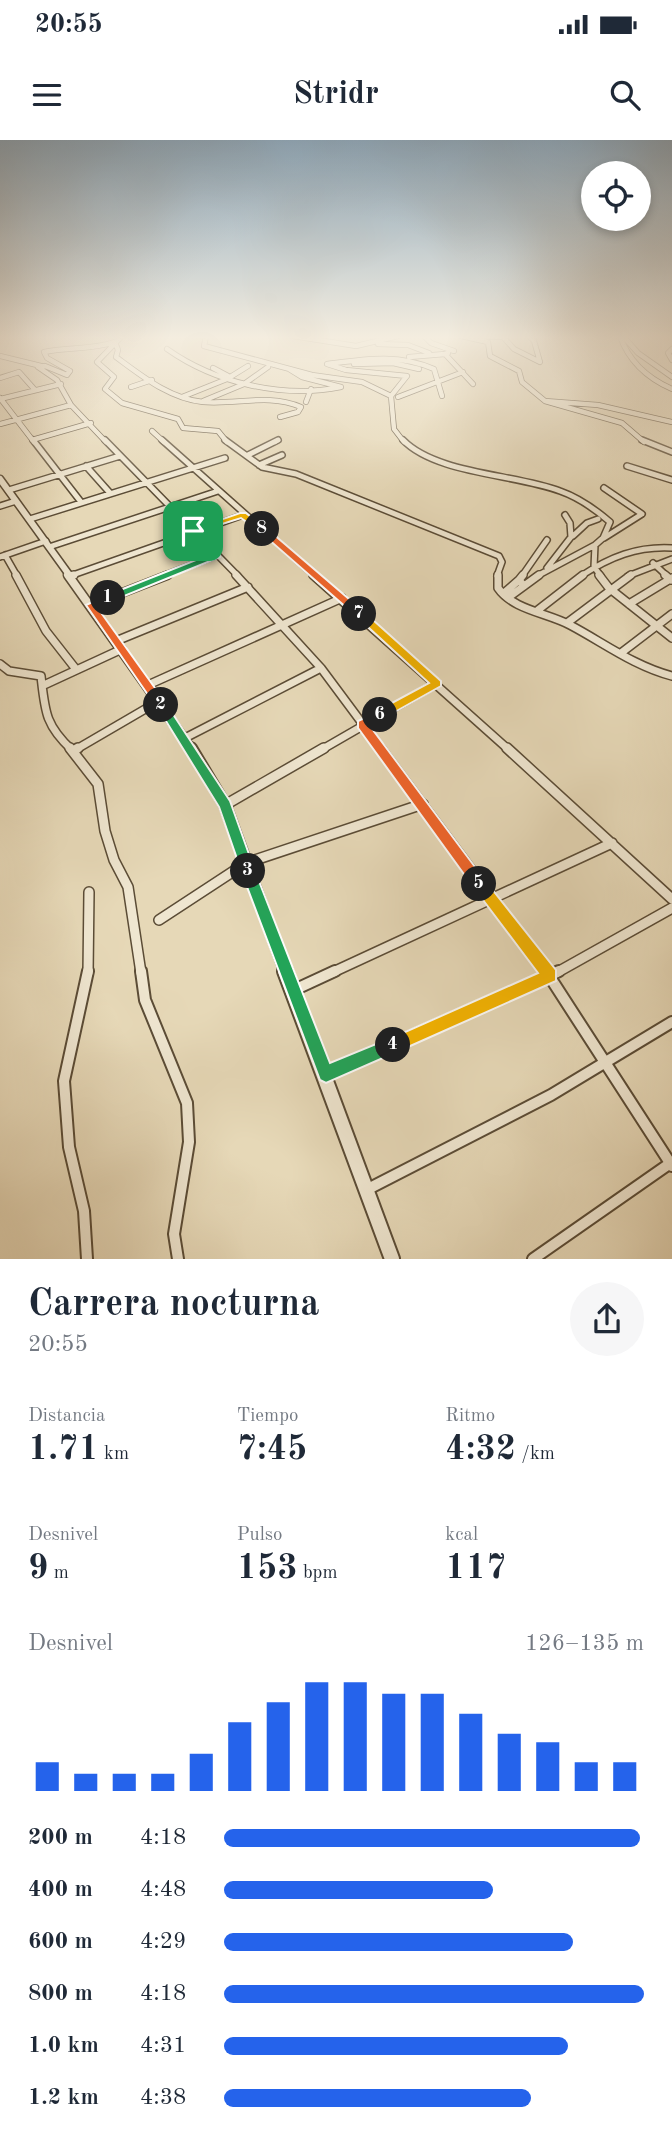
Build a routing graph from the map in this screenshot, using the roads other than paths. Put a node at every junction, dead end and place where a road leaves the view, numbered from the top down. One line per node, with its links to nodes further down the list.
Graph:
1 (43, 388): 15 (street)
2 (63, 388): 24 (street)
3 (106, 388): 34 (street)
4 (161, 388): 19 (street)
5 (204, 388): 19 (street)
6 (234, 388): 22 (street)
7 (301, 388): 14 (street)
8 (323, 388): 14 (street)
9 (375, 388): 16 (street)
10 (397, 388): 16 (street)
11 (421, 388): 18 (street)
12 (439, 388): 17 (street)
13 (530, 388): 21 (street)
14 (312, 389): 23 (street)
15 (36, 390): 20 (street)
16 (391, 396): 60 (street)
17 (442, 396)
18 (398, 397)
19 (181, 398): 22 (street)
20 (0, 399): 26 (street)
21 (545, 401): 27 (street); 33 (street)
22 (201, 402): 25 (street)
23 (306, 402)
24 (71, 405): 26 (street); 28 (street)
25 (280, 417)
26 (16, 420): 29 (street); 31 (street)
27 (672, 422)
28 (91, 423): 31 (street); 36 (street)
29 (0, 424)
30 (152, 430): 41 (street)
31 (32, 440): 42 (street)
32 (278, 440): 34 (street)
33 (672, 452)
34 (248, 455): 38 (street)
35 (282, 455): 38 (street)
36 (120, 456): 40 (street); 45 (street)
37 (225, 458): 41 (street)
38 (259, 465): 76 (street)
39 (627, 466): 43 (street)
40 (86, 467): 42 (street); 49 (street)
41 (192, 467): 45 (street); 48 (street)
42 (59, 475): 47 (street); 51 (street)
43 (672, 480)
44 (1, 481): 47 (street)
45 (144, 482): 49 (street); 53 (street)
46 (604, 488): 60 (street)
47 (9, 490): 50 (street)
48 (218, 491): 53 (street); 54 (street)
49 (110, 493): 51 (street)
50 (16, 501): 52 (street); 56 (street)
51 (82, 502): 56 (street)
52 (0, 506)
53 (169, 507): 58 (street); 62 (street)
54 (243, 515): 58 (street); 77 (street)
55 (565, 515): 59 (street)
56 (30, 519): 62 (street)
57 (598, 519): 59 (street)
58 (193, 531): 65 (street); 71 (street)
59 (572, 536): 70 (street)
60 (603, 538): 63 (street)
61 (547, 540): 73 (street)
62 (47, 544): 66 (street); 71 (street)
63 (595, 545): 69 (street); 70 (street)
64 (672, 548): 69 (street)
65 (217, 555): 74 (street); 79 (street)
66 (2, 556): 89 (street)
67 (672, 559): 68 (street)
68 (653, 563): 72 (street); 75 (street)
69 (594, 568): 75 (street); 80 (street)
70 (544, 571): 73 (street)
71 (70, 576): 79 (street)
72 (671, 580): 78 (street)
73 (522, 583): 76 (street)
74 (248, 587): 83 (street); 86 (street)
75 (609, 588): 78 (street); 82 (street)
76 (506, 595): 80 (street)
77 (342, 598): 83 (street); 92 (street)
78 (629, 604): 84 (street)
79 (91, 605): 86 (street)
80 (538, 610): 82 (street)
81 (672, 614): 84 (street)
82 (567, 623): 87 (street)
83 (282, 625): 90 (street); 94 (street)
84 (655, 625): 85 (street); 87 (street)
85 (672, 638)
86 (119, 645): 89 (street); 94 (street)
87 (621, 653): 91 (street)
88 (0, 664): 93 (street)
89 (75, 668): 93 (street)
90 (321, 668): 96 (street); 97 (street)
91 (672, 676)
92 (437, 683): 96 (street); 101 (street)
93 (44, 685): 98 (street)
94 (148, 685): 95 (street)
95 (159, 701): 97 (street); 98 (street)
96 (363, 725): 99 (street); 100 (street)
97 (185, 738): 100 (street)
98 (73, 751): 116 (street)
99 (423, 804): 102 (street); 105 (street)
100 (225, 805): 102 (street)
101 (612, 843): 104 (street); 105 (street)
102 (246, 863): 107 (street); 109 (street)
103 (89, 892): 115 (street)
104 (672, 899)
105 (491, 900): 108 (street); 109 (street)
106 (672, 908): 108 (street)
107 (159, 920)
108 (550, 976): 111 (street); 112 (street)
109 (294, 990): 112 (street)
110 (672, 1021): 111 (street)
111 (607, 1063): 113 (street); 114 (street)
112 (326, 1074): 114 (street)
113 (671, 1164): 118 (street)
114 (368, 1189): 117 (street)
115 (87, 1259)
116 (178, 1259)
117 (392, 1259)
118 (533, 1259)

